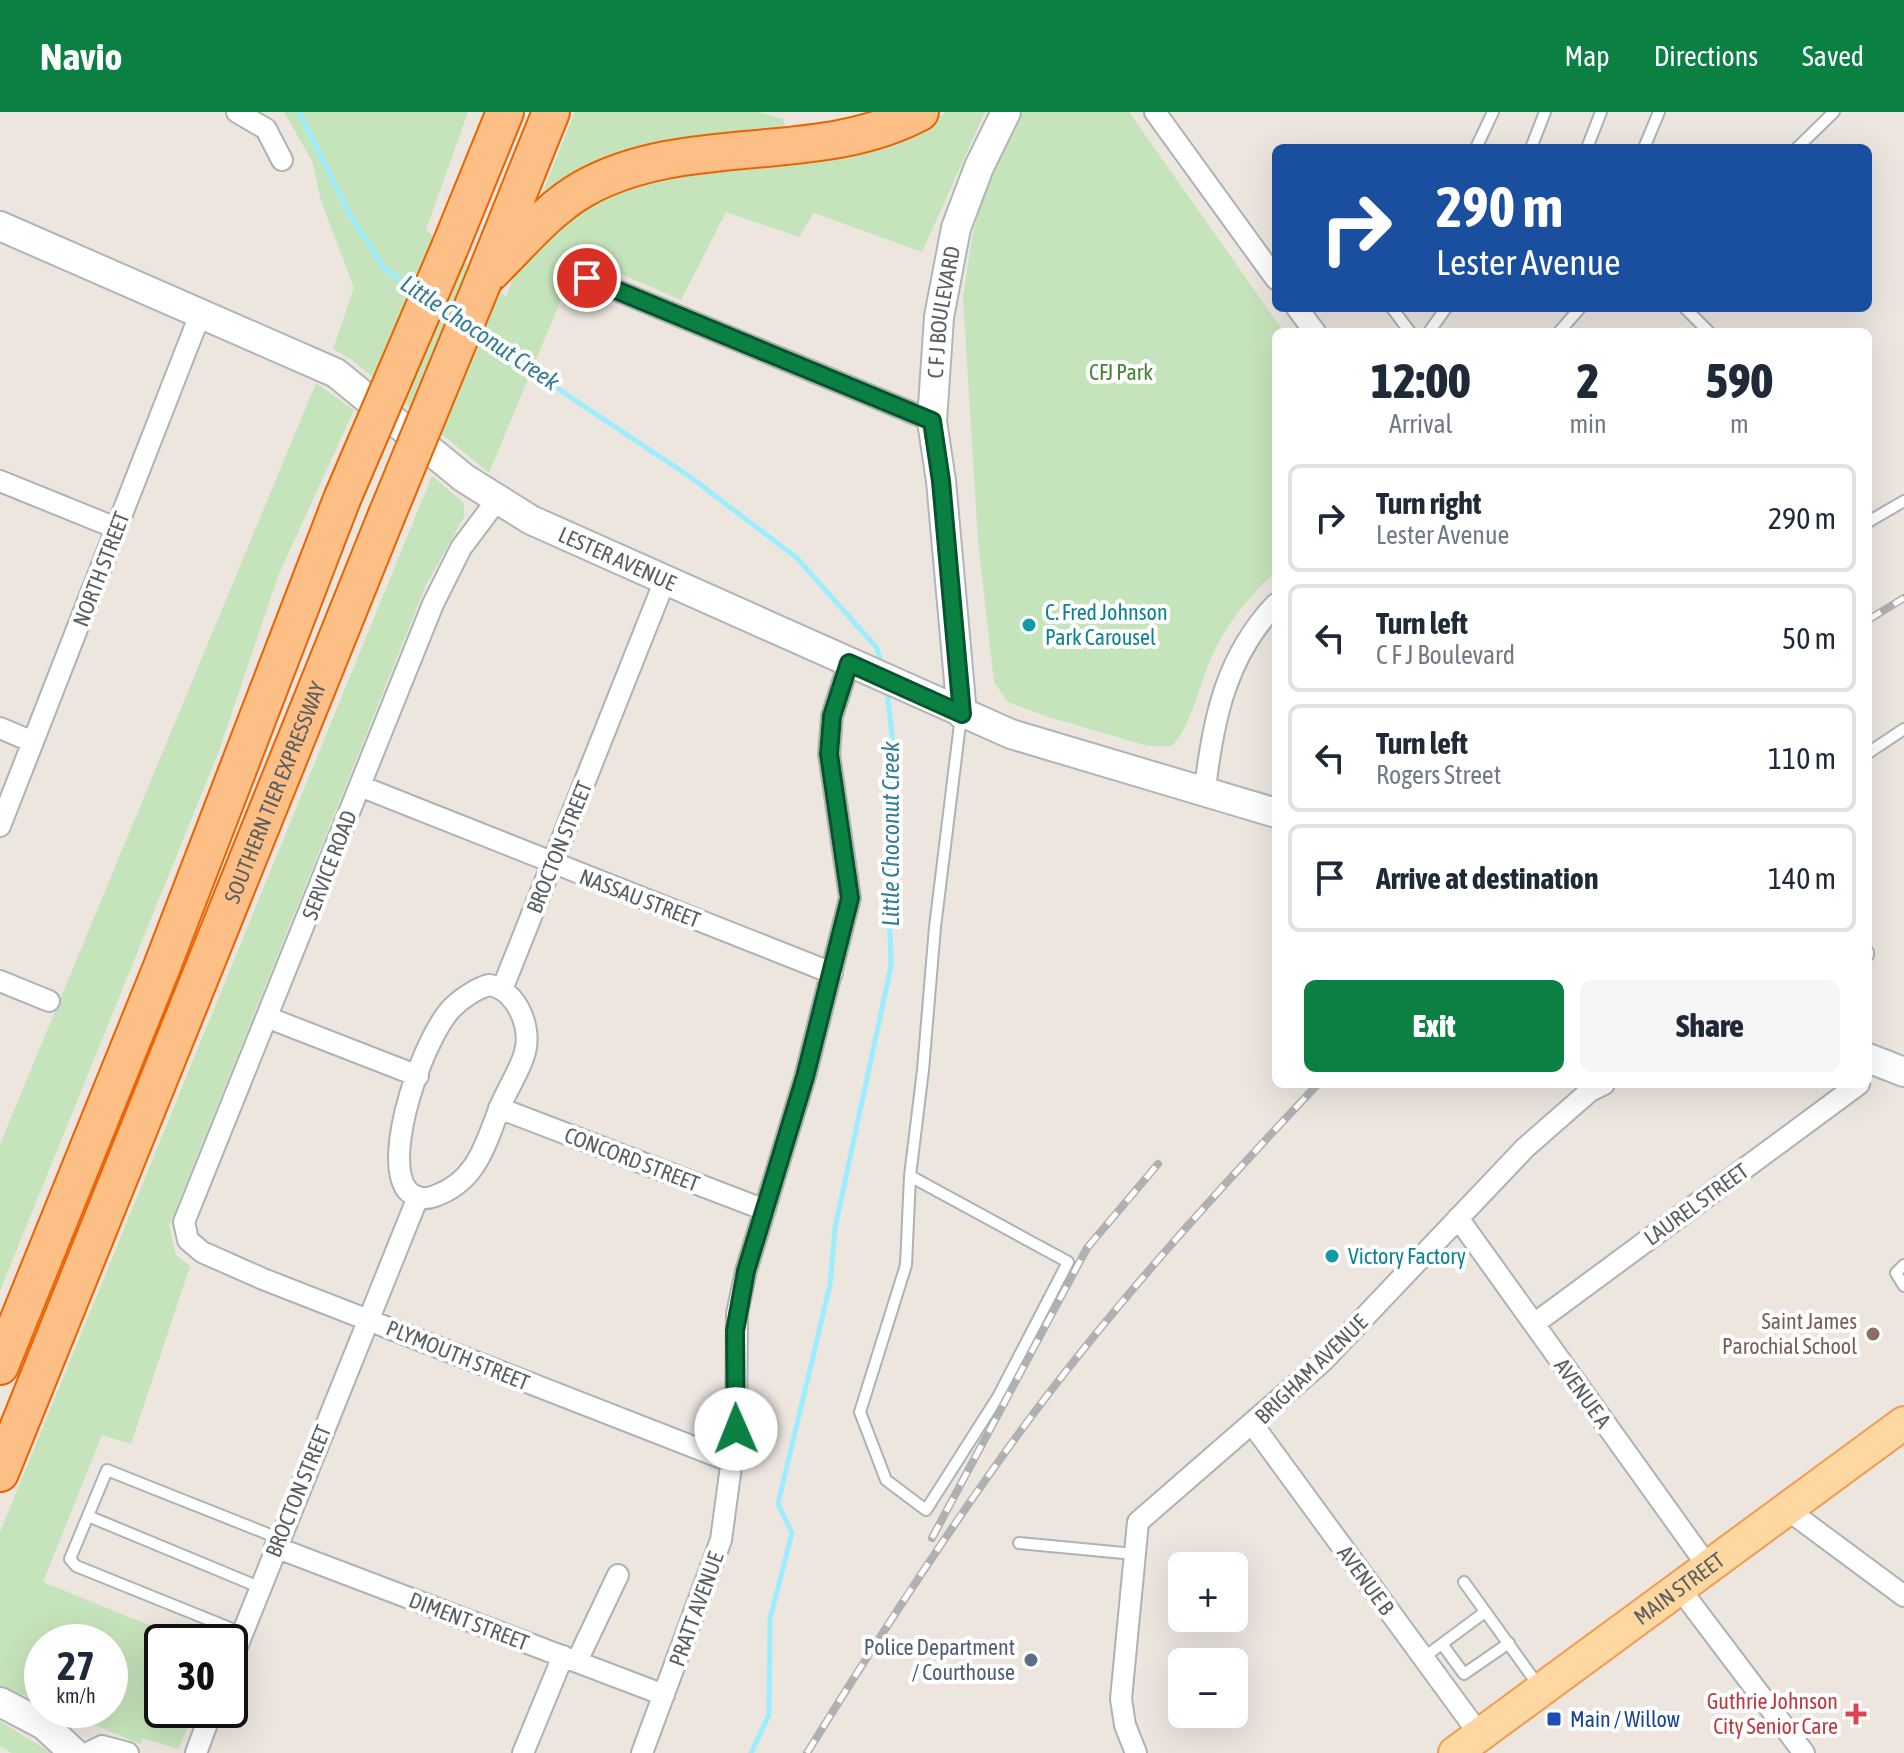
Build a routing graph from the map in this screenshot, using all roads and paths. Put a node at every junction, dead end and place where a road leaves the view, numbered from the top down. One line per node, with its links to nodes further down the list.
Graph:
1 (237, 112): 18 (street)
2 (497, 112): 19 (highway)
3 (505, 112): 19 (highway, SOUTHERN TIER EXPRESSWAY)
4 (551, 112): 23 (highway, SOUTHERN TIER EXPRESSWAY)
5 (920, 112): 23 (highway)
6 (1006, 112): 29 (street, C F J BOULEVARD)
7 (1155, 112): 21 (street)
8 (1493, 112): 13 (lane)
9 (1545, 112): 14 (lane)
10 (1601, 112): 15 (lane)
11 (1659, 112): 16 (lane)
12 (1834, 112): 17 (lane)
13 (1478, 144)
14 (1533, 144)
15 (1589, 144)
16 (1646, 144)
17 (1801, 144)
18 (282, 160)
19 (473, 189): 66 (highway, SOUTHERN TIER EXPRESSWAY, bridge)
20 (0, 226): 24 (street, LESTER AVENUE)
21 (1272, 273)
22 (587, 278): 29 (street)
23 (484, 279): 70 (highway, SOUTHERN TIER EXPRESSWAY, bridge)
24 (201, 312): 31 (street, LESTER AVENUE); 34 (street, NORTH STREET)
25 (1576, 312): 27 (lane)
26 (1689, 312): 28 (lane)
27 (1562, 328)
28 (1705, 328)
29 (932, 421): 38 (street, C F J BOULEVARD)
30 (0, 481): 34 (street)
31 (497, 500): 35 (street, LESTER AVENUE); 43 (street, SERVICE ROAD)
32 (1904, 501): 33 (lane)
33 (1872, 520)
34 (116, 528): 41 (street, NORTH STREET)
35 (665, 580): 37 (street, LESTER AVENUE); 47 (street, BROCTON STREET)
36 (1272, 608): 44 (street)
37 (854, 666): 38 (street, LESTER AVENUE); 48 (street, PRATT AVENUE)
38 (962, 714): 44 (street, LESTER AVENUE); 57 (lane)
39 (0, 728): 41 (street)
40 (1904, 729): 42 (lane)
41 (33, 742): 46 (street, NORTH STREET)
42 (1872, 750)
43 (360, 786): 47 (street, NASSAU STREET); 52 (street, SERVICE ROAD)
44 (1205, 789): 45 (street, LESTER AVENUE)
45 (1272, 812)
46 (0, 826)
47 (552, 864): 48 (street, NASSAU STREET); 50 (street, BROCTON STREET)
48 (832, 973): 59 (street, PRATT AVENUE)
49 (0, 981): 51 (street)
50 (503, 987): 53 (street); 56 (street)
51 (49, 1001)
52 (269, 1018): 53 (street); 61 (street, SERVICE ROAD)
53 (418, 1076): 58 (street)
54 (1596, 1088): 60 (street, BRIGHAM AVENUE)
55 (1854, 1088): 65 (street, LAUREL STREET)
56 (499, 1108): 58 (street); 59 (street, CONCORD STREET)
57 (910, 1176): 57 (lane)
58 (418, 1197): 64 (street, BROCTON STREET)
59 (765, 1210): 69 (street, PRATT AVENUE)
60 (1458, 1218): 65 (street, AVENUE A); 68 (street, BRIGHAM AVENUE)
61 (188, 1240): 64 (street, PLYMOUTH STREET)
62 (1904, 1265): 63 (lane)
63 (1904, 1286)
64 (369, 1319): 69 (street, PLYMOUTH STREET); 73 (street, BROCTON STREET)
65 (1534, 1324): 76 (street, AVENUE A)
66 (0, 1366)
67 (1904, 1423): 71 (main road, MAIN STREET)
68 (1253, 1425): 75 (street, BRIGHAM AVENUE); 87 (street, AVENUE B)
69 (732, 1462): 90 (street, PRATT AVENUE)
70 (0, 1473)
71 (1788, 1510): 76 (main road, MAIN STREET); 81 (street)
72 (88, 1516): 73 (lane); 79 (lane); 83 (lane)
73 (276, 1542): 79 (street, BROCTON STREET); 88 (street, DIMENT STREET)
74 (1019, 1543): 75 (lane)
75 (1134, 1554): 100 (street, BRIGHAM AVENUE)
76 (1709, 1568): 80 (main road, MAIN STREET)
77 (618, 1575): 88 (street)
78 (1464, 1582): 82 (lane)
79 (259, 1587): 84 (street, BROCTON STREET)
80 (1680, 1589): 89 (main road, MAIN STREET); 101 (street)
81 (1904, 1596)
82 (1485, 1612): 85 (lane); 86 (lane)
83 (220, 1624)
84 (245, 1624)
85 (1509, 1643): 86 (lane); 89 (lane)
86 (1442, 1644): 87 (lane)
87 (1423, 1658): 93 (street, AVENUE B)
88 (570, 1659): 90 (street, DIMENT STREET); 98 (street)
89 (1542, 1690): 93 (main road, MAIN STREET)
90 (664, 1695): 99 (street, PRATT AVENUE)
91 (0, 1702): 94 (street)
92 (205, 1728): 97 (street)
93 (1468, 1744)
94 (74, 1753)
95 (88, 1753): 96 (street)
96 (128, 1753)
97 (196, 1753)
98 (523, 1753)
99 (642, 1753)
100 (1136, 1753)
101 (1804, 1753)

